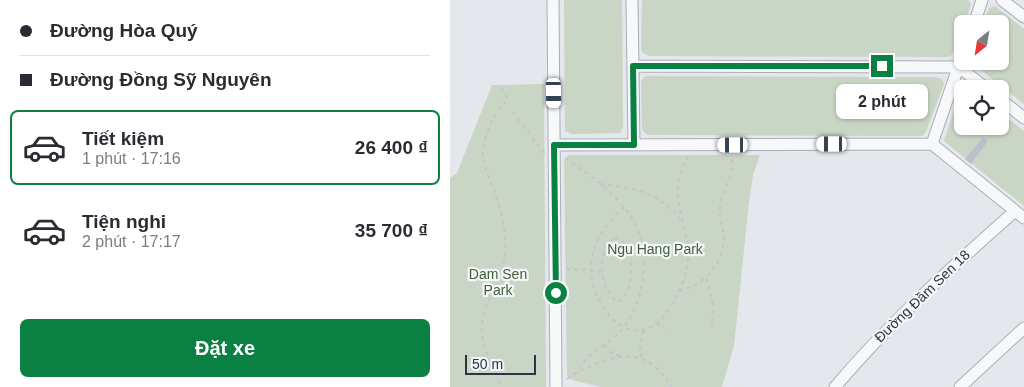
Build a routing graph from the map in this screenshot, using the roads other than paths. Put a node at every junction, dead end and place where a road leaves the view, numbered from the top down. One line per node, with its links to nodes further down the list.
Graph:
1 (553, 0): 15 (street)
2 (632, 0): 8 (street)
3 (982, 0): 5 (street)
4 (1002, 0): 6 (street)
5 (977, 15)
6 (1024, 17)
7 (954, 61): 8 (street)
8 (633, 66): 16 (street)
9 (958, 70): 14 (street)
10 (969, 70): 11 (street)
11 (979, 80)
12 (1009, 106): 13 (street)
13 (1024, 118)
14 (932, 144): 16 (street); 17 (street)
15 (554, 145): 16 (street); 19 (street)
16 (634, 145)
17 (1020, 214): 20 (street, Đường Đầm Sen 18)
18 (1024, 328): 21 (street)
19 (556, 387)
20 (834, 387)
21 (960, 387)

